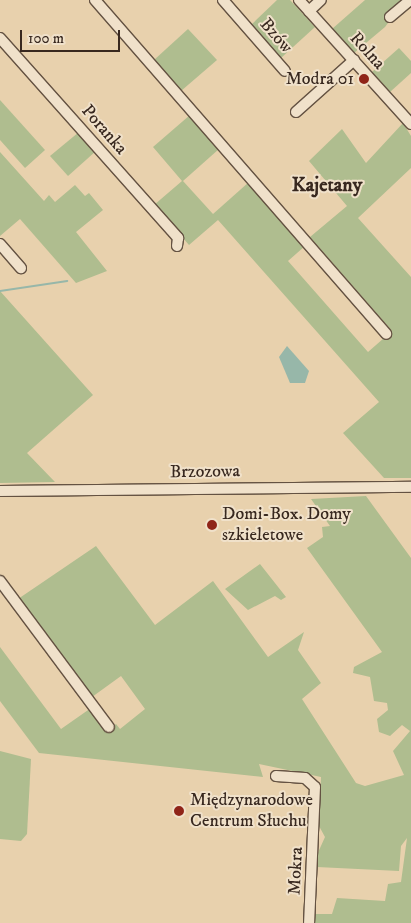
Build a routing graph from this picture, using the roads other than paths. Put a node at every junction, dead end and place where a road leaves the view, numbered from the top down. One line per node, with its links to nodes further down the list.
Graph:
1 (95, 0): 16 (street)
2 (223, 0): 10 (street, Bzów)
3 (298, 0): 6 (street, Rolna)
4 (321, 0): 6 (street)
5 (410, 0): 7 (street)
6 (309, 11): 9 (street, Rolna)
7 (390, 17)
8 (0, 38): 14 (street, Poranka)
9 (354, 60): 11 (street); 12 (street, Rolna)
10 (285, 71)
11 (296, 112)
12 (410, 120)
13 (0, 244): 15 (street)
14 (178, 246)
15 (21, 268)
16 (386, 334)
17 (411, 487): 18 (street, Brzozowa)
18 (0, 491)
19 (0, 581): 20 (street)
20 (109, 727)
21 (276, 776): 22 (street, Mokra)
22 (309, 923)

